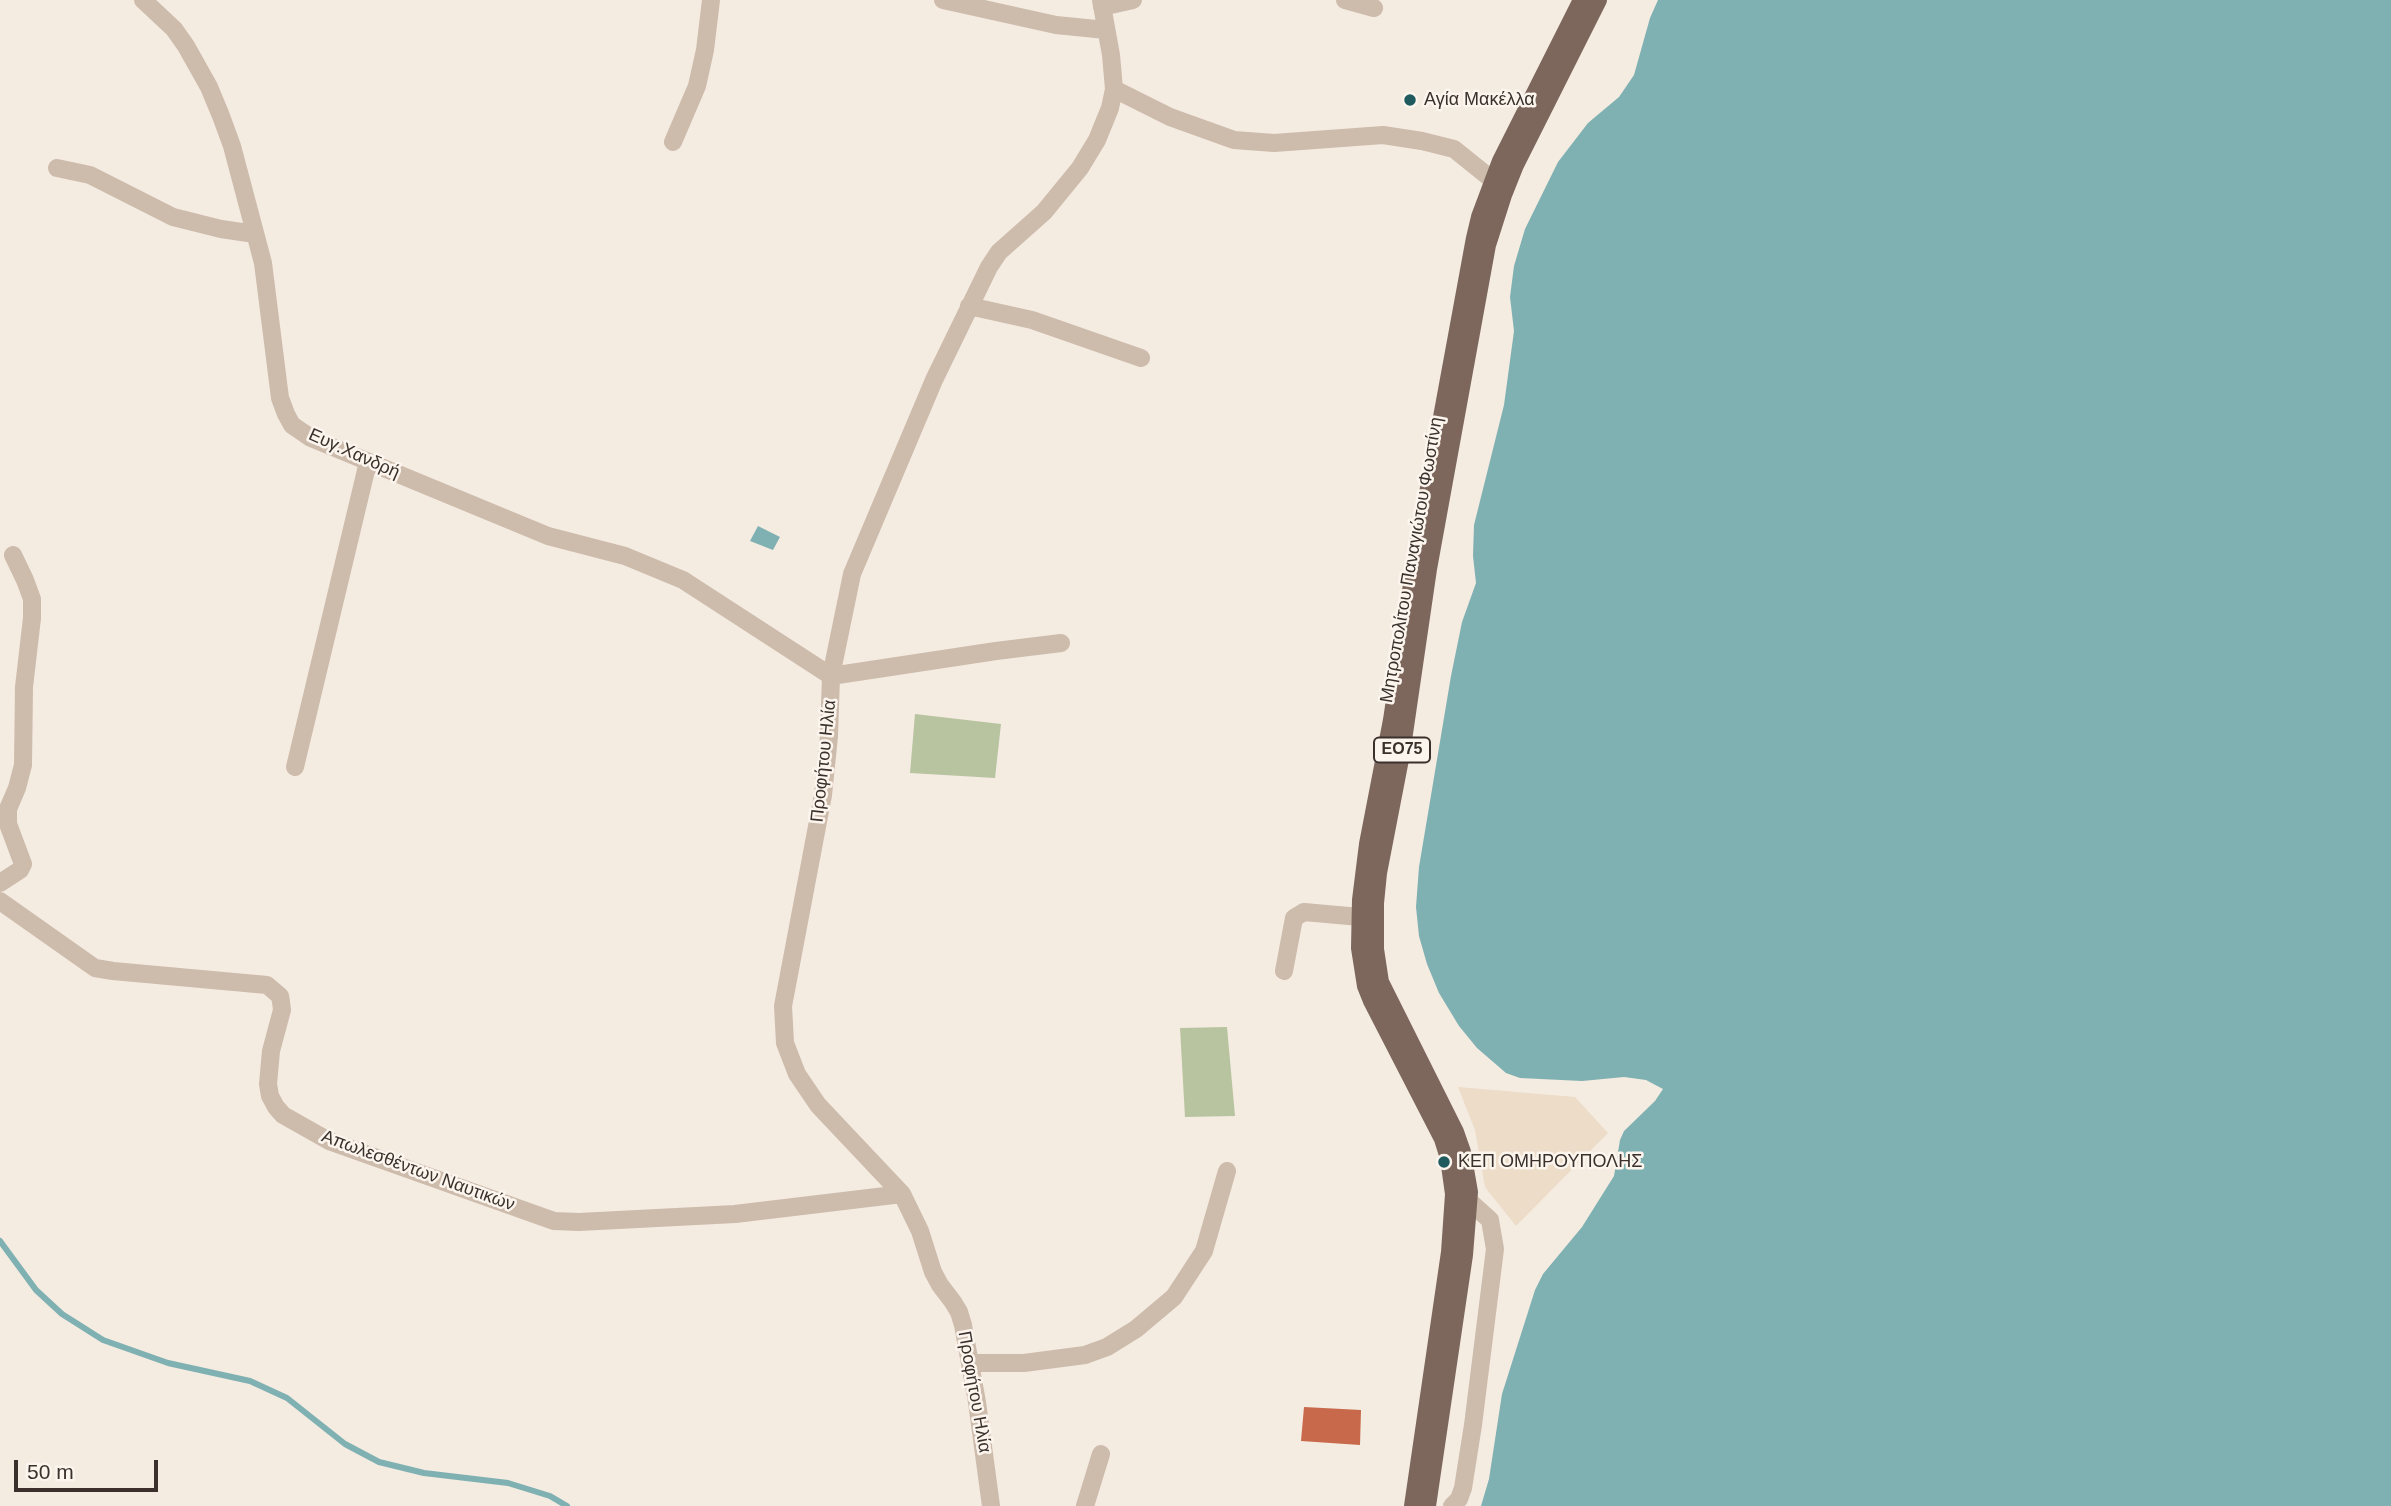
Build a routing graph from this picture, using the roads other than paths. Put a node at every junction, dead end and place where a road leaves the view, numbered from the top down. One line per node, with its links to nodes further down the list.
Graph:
1 (143, 0): 15 (street, Ευγ.Χανδρή)
2 (711, 0): 12 (street)
3 (943, 0): 10 (street)
4 (1133, 0): 8 (street)
5 (1345, 0): 9 (street)
6 (1582, 0): 14 (main road, Μητροπολίτου Παναγιώτου Φωστίνη / ΕΟ75)
7 (1598, 0): 14 (main road, Μητροπολίτου Παναγιώτου Φωστίνη / ΕΟ75)
8 (1101, 3): 10 (street, Προφήτου Ηλία)
9 (1374, 8)
10 (1106, 30): 11 (street, Προφήτου Ηλία)
11 (1114, 89): 14 (street); 16 (street, Προφήτου Ηλία)
12 (673, 142)
13 (57, 168): 15 (street)
14 (1499, 186): 25 (main road, Μητροπολίτου Παναγιώτου Φωστίνη / ΕΟ75); 29 (main road, Μητροπολίτου Παναγιώτου Φωστίνη / ΕΟ75)
15 (255, 234): 18 (street, Ευγ.Χανδρή)
16 (969, 306): 17 (street); 21 (street, Προφήτου Ηλία)
17 (1141, 358)
18 (368, 461): 21 (street, Ευγ.Χανδρή); 22 (street)
19 (13, 555): 23 (street)
20 (1062, 643): 21 (street)
21 (831, 676): 28 (street, Προφήτου Ηλία)
22 (295, 767)
23 (0, 883)
24 (0, 901): 28 (street, Απωλεσθέντων Ναυτικών)
25 (1360, 917): 26 (street); 34 (main road, Μητροπολίτου Παναγιώτου Φωστίνη / ΕΟ75)
26 (1284, 971)
27 (1227, 1171): 30 (street)
28 (902, 1194): 30 (street, Προφήτου Ηλία)
29 (1469, 1201): 35 (main road, Μητροπολίτου Παναγιώτου Φωστίνη / ΕΟ75); 36 (street)
30 (971, 1363): 32 (street, Προφήτου Ηλία)
31 (1101, 1454): 33 (street)
32 (990, 1506)
33 (1085, 1506)
34 (1412, 1506)
35 (1427, 1506)
36 (1451, 1506)

